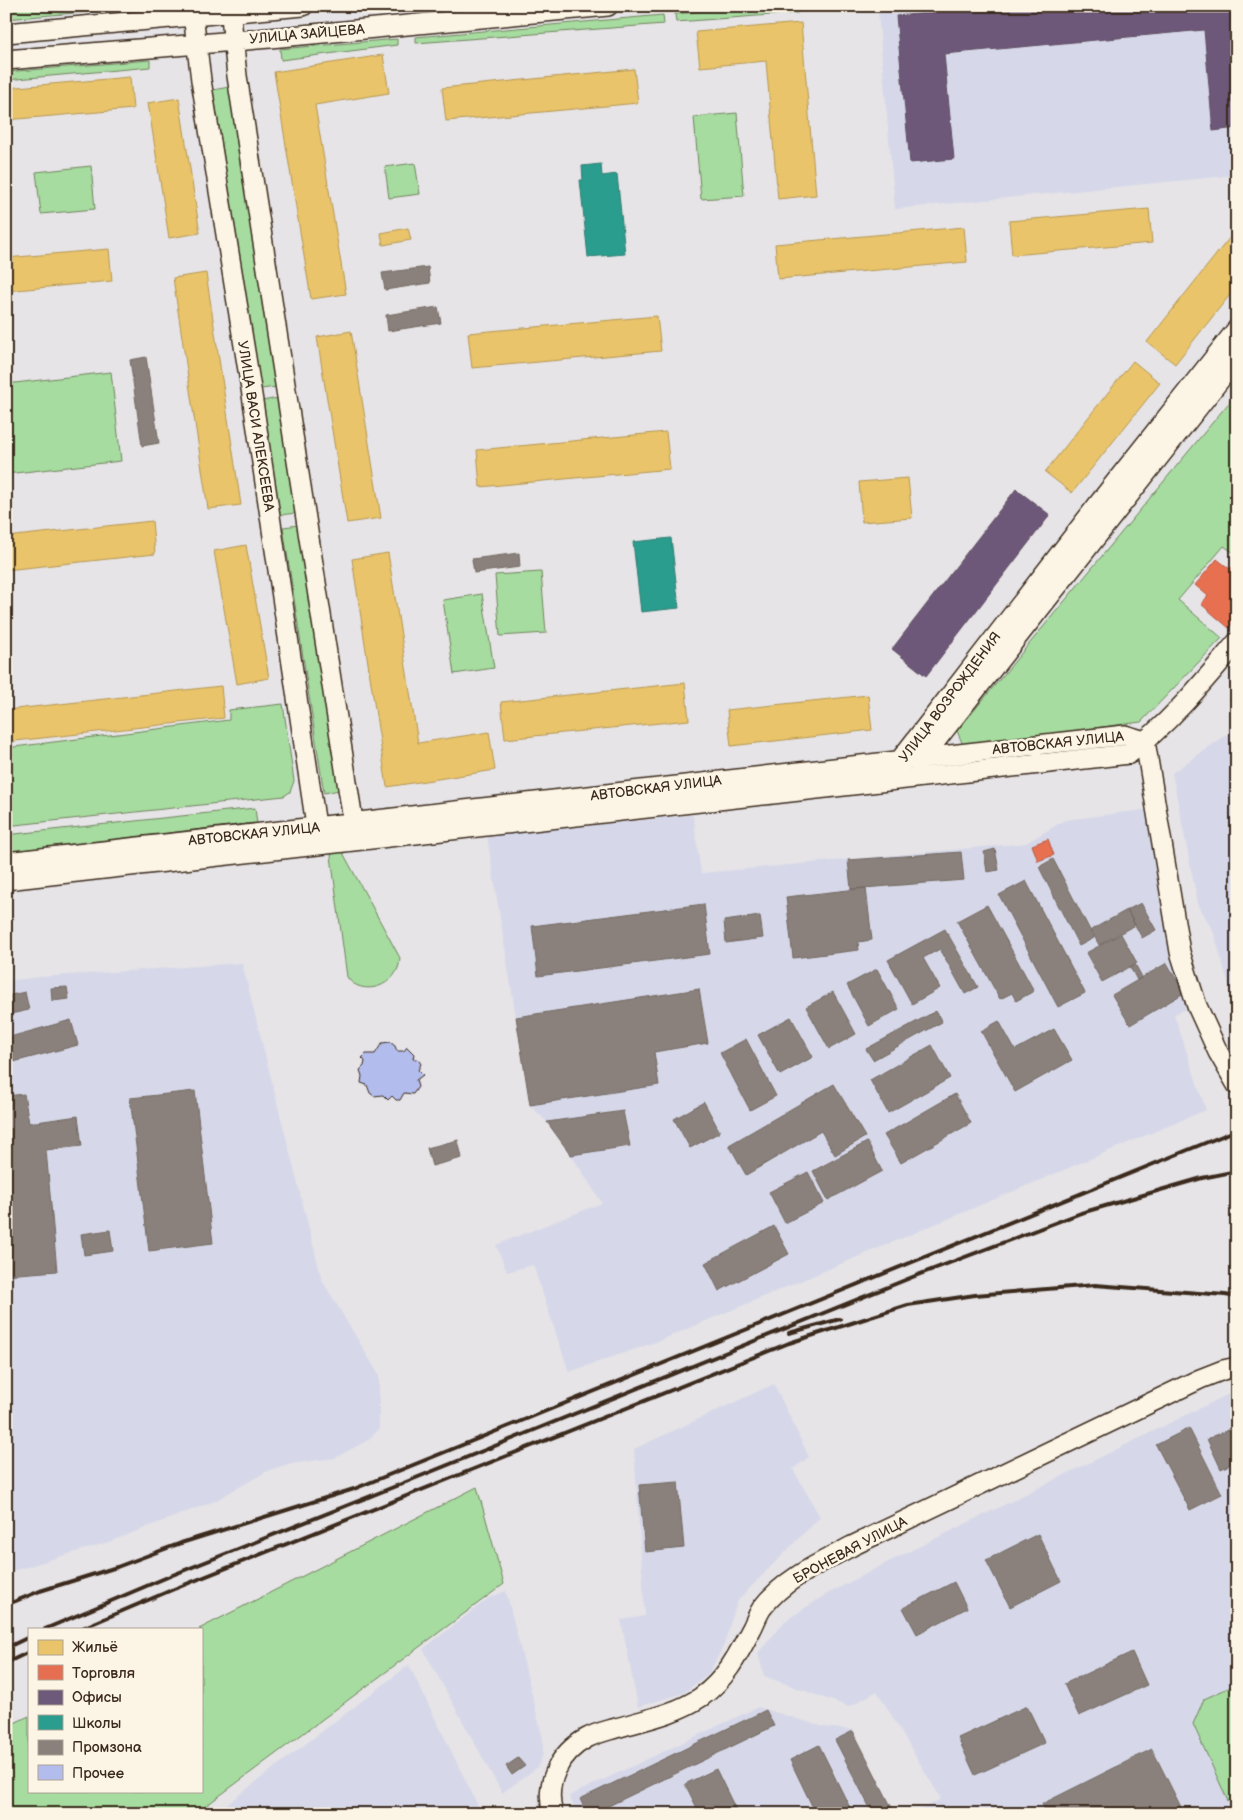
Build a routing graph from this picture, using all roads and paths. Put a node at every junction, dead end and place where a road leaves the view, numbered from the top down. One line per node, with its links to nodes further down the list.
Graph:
1 (303, 6): 3 (street, УЛИЦА ЗАЙЦЕВА)
2 (608, 6): 6 (street, УЛИЦА ЗАЙЦЕВА)
3 (230, 9): 4 (street, УЛИЦА ЗАЙЦЕВА); 6 (street)
4 (193, 11): 5 (street, УЛИЦА ЗАЙЦЕВА); 7 (street, УЛИЦА ВАСИ АЛЕКСЕЕВА)
5 (6, 33)
6 (233, 41): 7 (street, УЛИЦА ЗАЙЦЕВА); 16 (street)
7 (197, 44): 8 (street, УЛИЦА ЗАЙЦЕВА); 17 (street, УЛИЦА ВАСИ АЛЕКСЕЕВА)
8 (6, 60)
9 (1237, 329): 14 (street, УЛИЦА ВОЗРОЖДЕНИЯ)
10 (1237, 358): 13 (street, УЛИЦА ВОЗРОЖДЕНИЯ)
11 (1237, 642): 12 (street)
12 (1145, 741): 13 (street, АВТОВСКАЯ УЛИЦА); 15 (street, АВТОВСКАЯ УЛИЦА); 20 (street)
13 (923, 758): 14 (street, АВТОВСКАЯ УЛИЦА); 15 (street, УЛИЦА ВОЗРОЖДЕНИЯ)
14 (900, 760): 15 (street, УЛИЦА ВОЗРОЖДЕНИЯ); 16 (street, АВТОВСКАЯ УЛИЦА)
15 (894, 780): 16 (street, АВТОВСКАЯ УЛИЦА)
16 (355, 832): 17 (street, АВТОВСКАЯ УЛИЦА)
17 (318, 836): 18 (street, АВТОВСКАЯ УЛИЦА); 19 (street, АВТОВСКАЯ УЛИЦА)
18 (6, 862)
19 (6, 880)
20 (1237, 1085)
21 (1237, 1367): 22 (street, БРОНЕВАЯ УЛИЦА)
22 (553, 1814)

